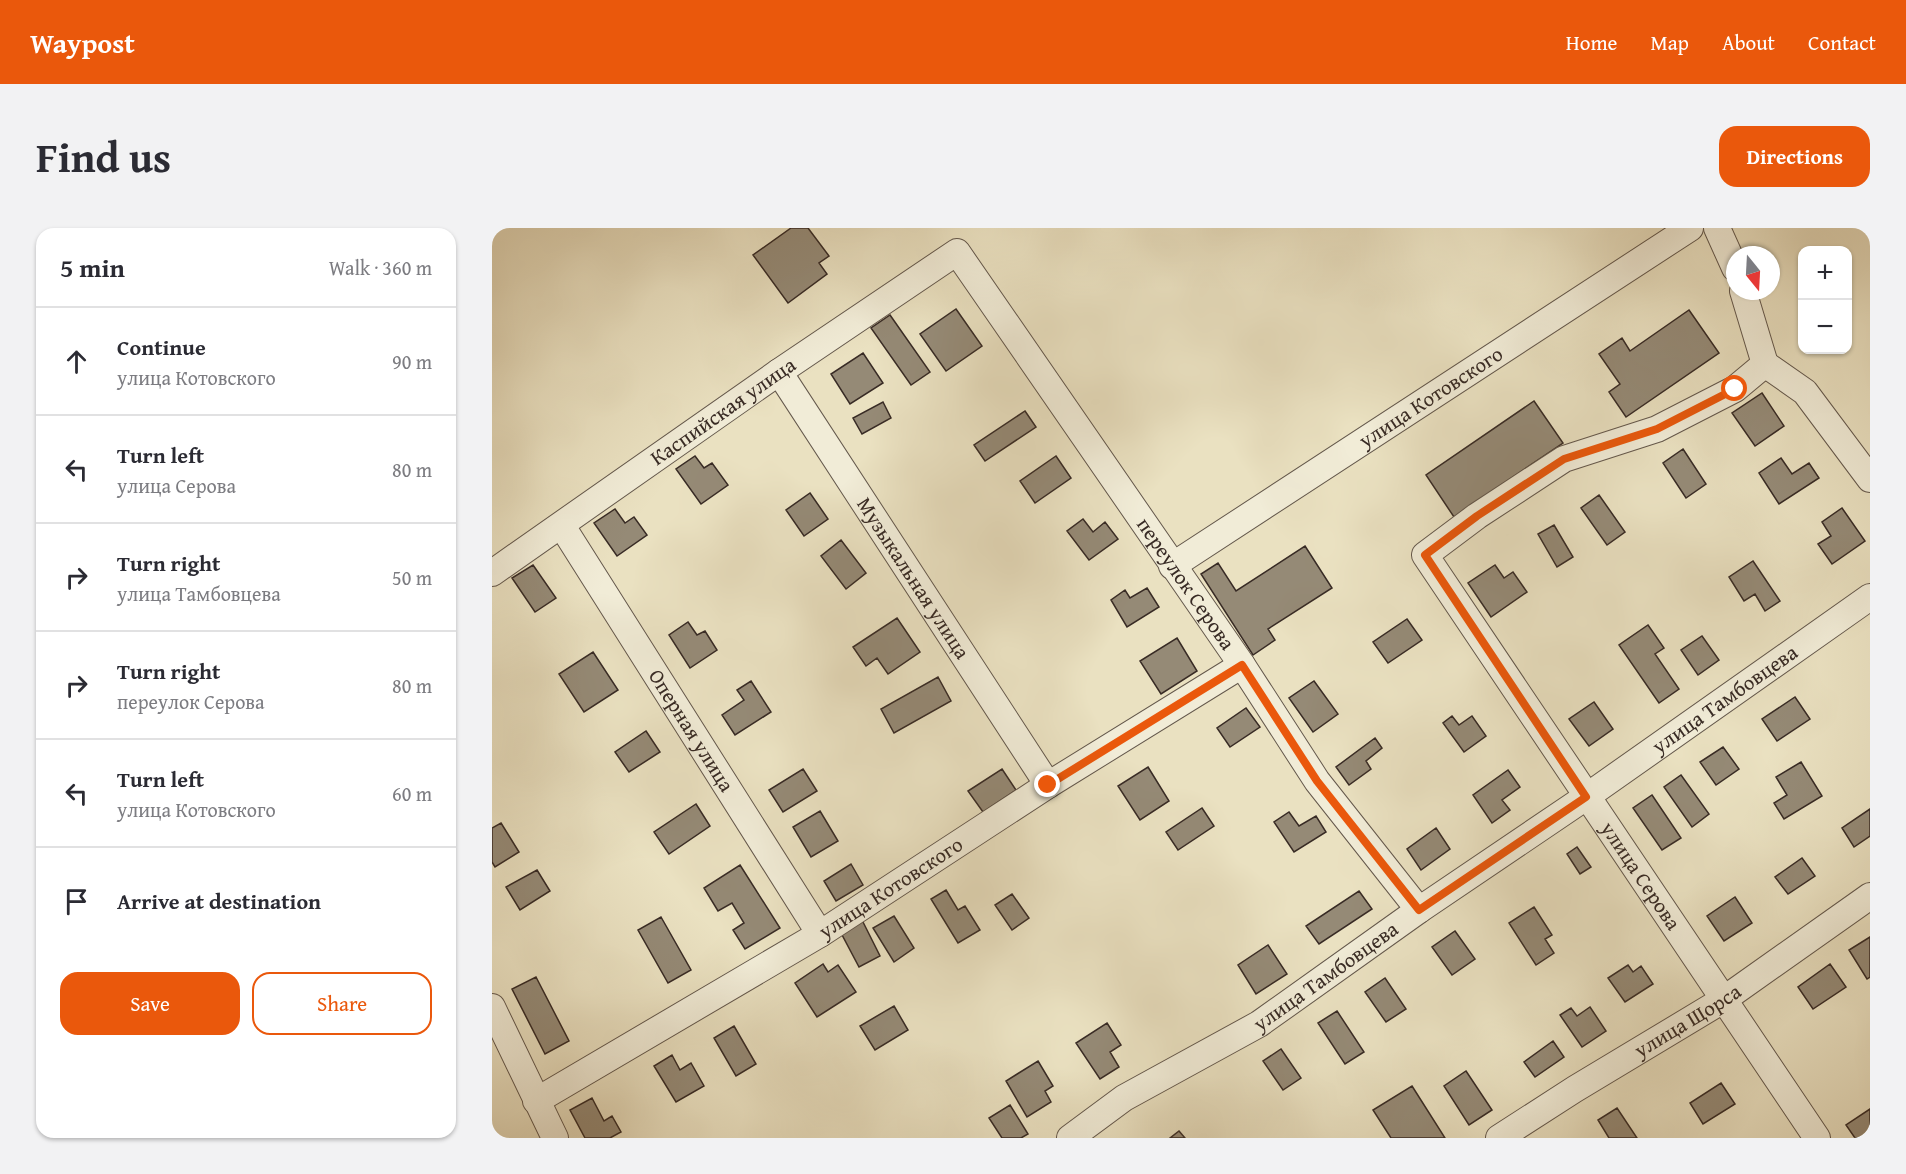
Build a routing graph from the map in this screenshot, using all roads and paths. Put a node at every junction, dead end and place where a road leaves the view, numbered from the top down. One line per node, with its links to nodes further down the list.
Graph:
1 (1690, 228): 10 (street, улица Котовского)
2 (1717, 228): 3 (street)
3 (1726, 248)
4 (957, 252): 7 (street, Каспийская улица); 10 (street, переулок Серова)
5 (1746, 300): 6 (street)
6 (1765, 364): 8 (street); 15 (street, улица Серова)
7 (779, 372): 9 (street, Каспийская улица); 14 (street, Музыкальная улица)
8 (1870, 479)
9 (562, 526): 11 (street, Каспийская улица); 18 (street, Оперная улица)
10 (1172, 566): 13 (street, переулок Серова)
11 (492, 573)
12 (1870, 597): 15 (street, улица Тамбовцева)
13 (1242, 665): 14 (street, улица Котовского); 17 (street, переулок Серова)
14 (1048, 785): 18 (street, улица Котовского)
15 (1586, 797): 17 (street, улица Тамбовцева); 19 (street, улица Серова)
16 (1870, 896): 19 (street, улица Щорса)
17 (1419, 910): 23 (street, улица Тамбовцева)
18 (820, 934): 21 (street, улица Котовского)
19 (1723, 1000): 24 (street, улица Щорса); 25 (street, улица Серова)
20 (492, 1007): 21 (street)
21 (536, 1101): 22 (street)
22 (555, 1138)
23 (1070, 1138)
24 (1499, 1138)
25 (1817, 1138)

